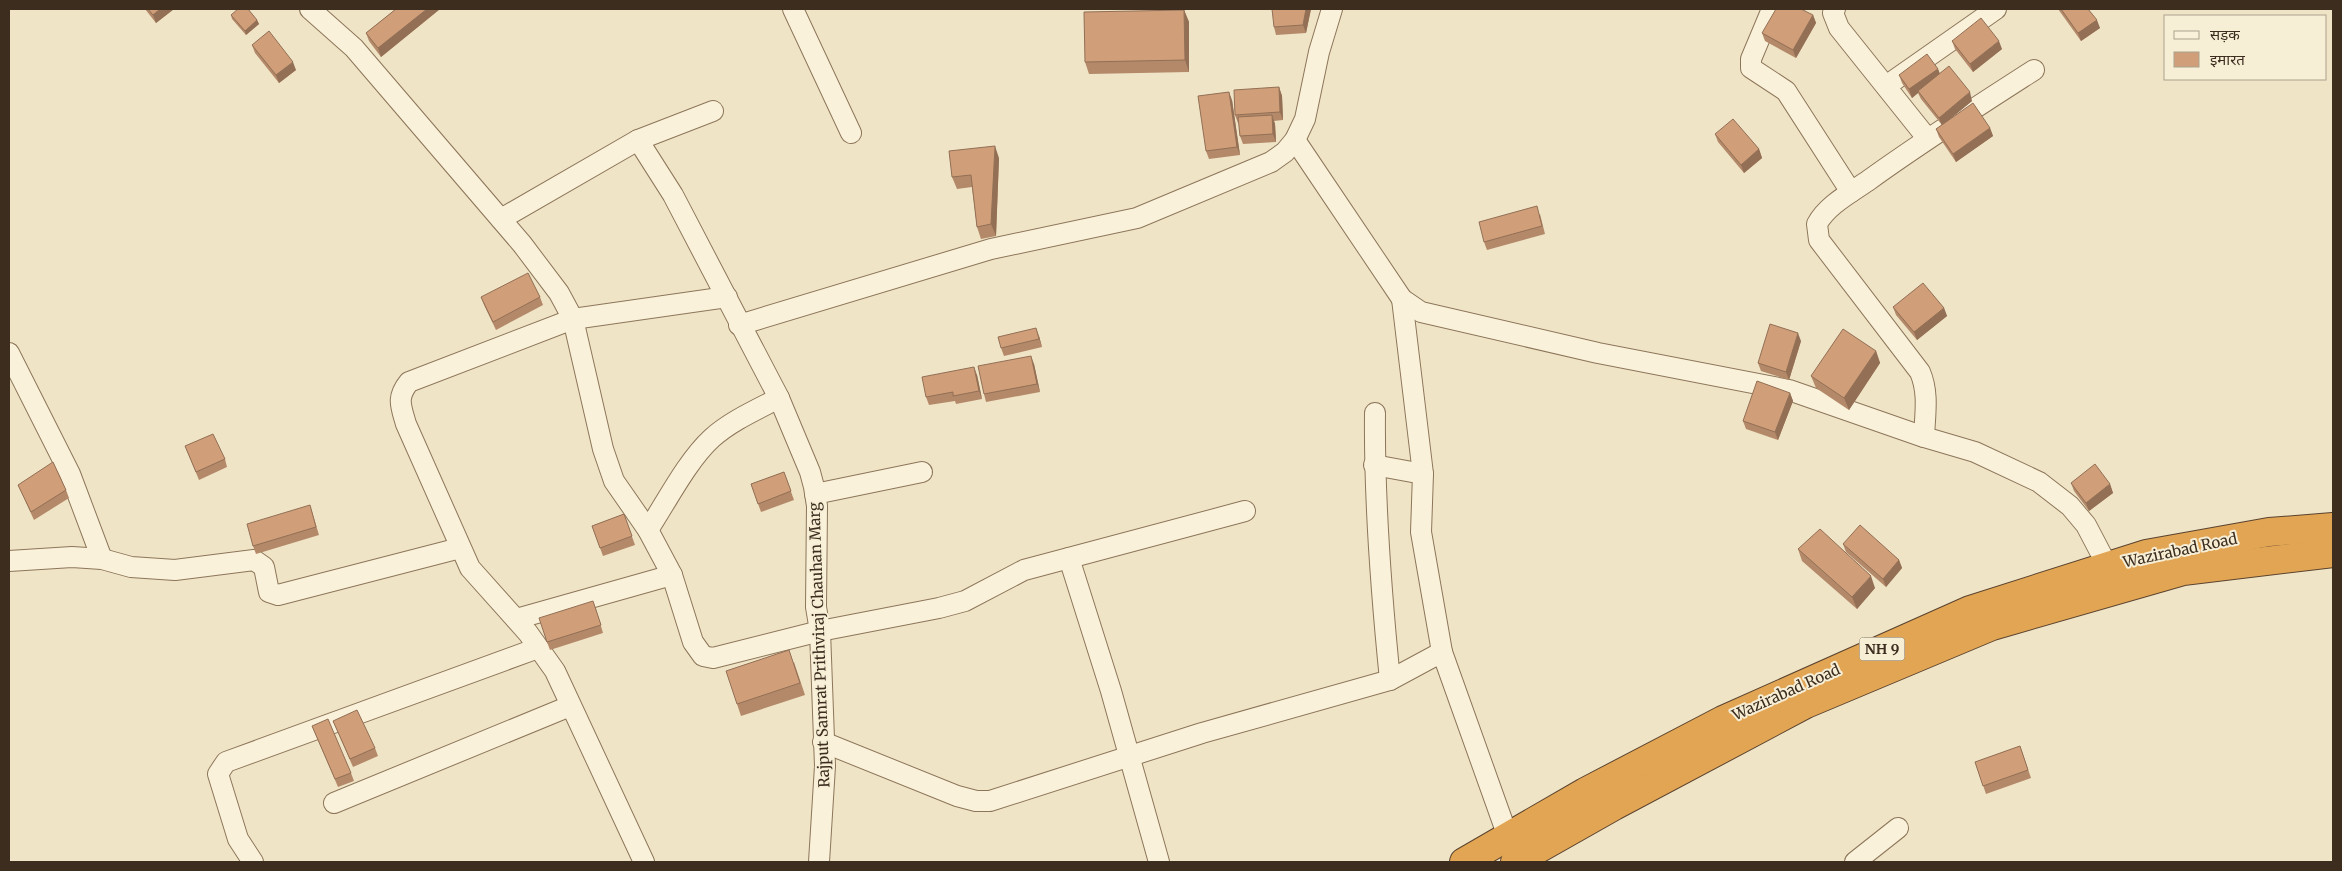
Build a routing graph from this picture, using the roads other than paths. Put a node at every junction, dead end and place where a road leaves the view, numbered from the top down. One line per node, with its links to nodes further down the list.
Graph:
1 (310, 9): 15 (street)
2 (792, 9): 10 (street)
3 (1332, 9): 13 (street)
4 (1772, 9): 14 (street)
5 (1996, 9): 8 (street)
6 (1829, 12): 8 (street)
7 (2034, 70): 11 (street)
8 (1886, 86): 11 (street)
9 (714, 111): 12 (street)
10 (851, 133)
11 (1927, 138): 14 (street)
12 (638, 140): 15 (street); 16 (street, Rajput Samrat Prithviraj Chauhan Marg)
13 (1295, 140): 17 (street); 19 (street)
14 (1851, 192): 23 (street)
15 (501, 219): 18 (street)
16 (727, 297): 18 (street); 19 (street, Rajput Samrat Prithviraj Chauhan Marg)
17 (1402, 299): 23 (street); 26 (street)
18 (573, 319): 30 (street); 31 (street)
19 (739, 325): 21 (street, Rajput Samrat Prithviraj Chauhan Marg)
20 (9, 352): 34 (street)
21 (778, 398): 27 (street, Rajput Samrat Prithviraj Chauhan Marg); 30 (street)
22 (1375, 413): 24 (street)
23 (1924, 437): 36 (street)
24 (1374, 465): 26 (street); 42 (street)
25 (922, 472): 27 (street)
26 (1423, 474): 41 (street)
27 (815, 494): 39 (street, Rajput Samrat Prithviraj Chauhan Marg)
28 (1245, 511): 33 (street)
29 (2333, 527): 36 (highway, Wazirabad Road / NH 9)
30 (648, 530): 37 (street)
31 (460, 548): 34 (street); 38 (street)
32 (2333, 553): 48 (highway, Wazirabad Road / NH 9)
33 (1069, 558): 39 (street); 45 (street)
34 (102, 559): 35 (street)
35 (9, 561)
36 (2108, 566): 48 (highway, Wazirabad Road / NH 9)
37 (672, 574): 38 (street); 39 (street)
38 (516, 619): 40 (street)
39 (820, 631): 44 (street, Rajput Samrat Prithviraj Chauhan Marg)
40 (538, 648): 43 (street); 49 (street)
41 (1442, 652): 42 (street); 48 (street)
42 (1390, 680): 45 (street)
43 (570, 706): 46 (street); 50 (street)
44 (824, 742): 45 (street); 51 (street, Rajput Samrat Prithviraj Chauhan Marg)
45 (1130, 757): 52 (street)
46 (334, 803)
47 (1898, 828): 54 (street)
48 (1513, 853): 53 (highway, Wazirabad Road / NH 9)
49 (253, 862)
50 (644, 862)
51 (819, 862)
52 (1159, 862)
53 (1464, 862)
54 (1855, 862)

